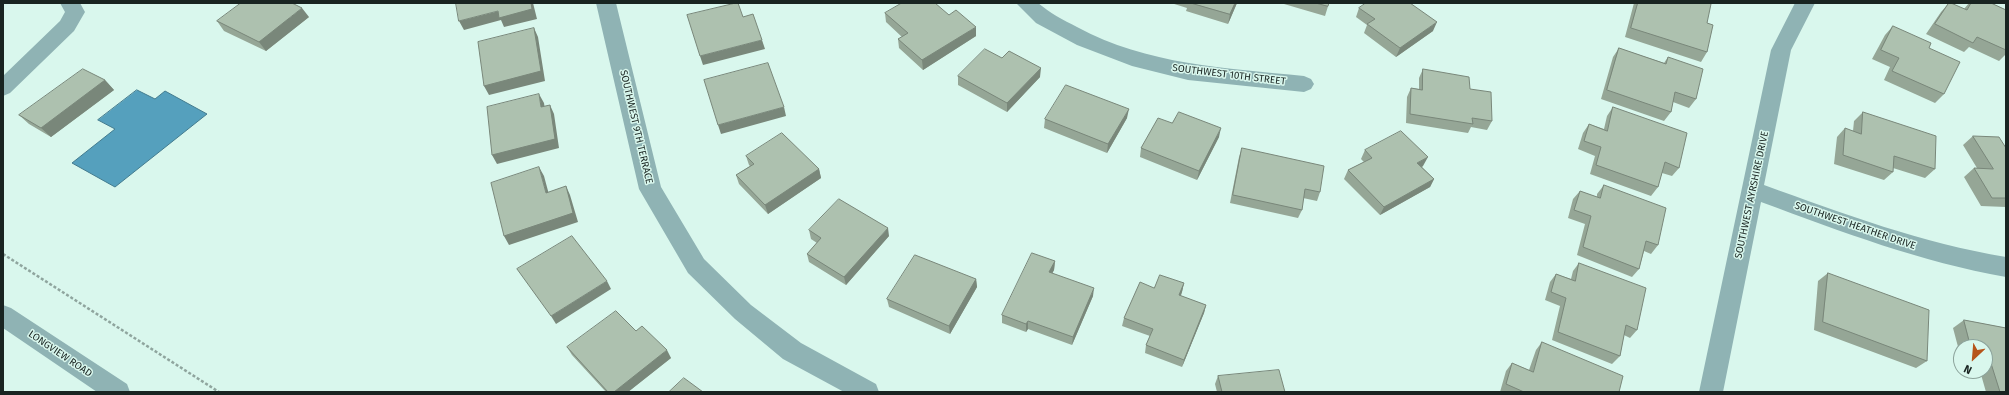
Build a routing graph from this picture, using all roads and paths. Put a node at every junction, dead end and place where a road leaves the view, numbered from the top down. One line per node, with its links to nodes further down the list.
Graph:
1 (70, 3): 6 (street)
2 (606, 3): 13 (street, SOUTHWEST 9TH TERRACE)
3 (1026, 3): 5 (street, SOUTHWEST 10TH STREET)
4 (1805, 3): 7 (street, SOUTHWEST AYRSHIRE DRIVE)
5 (1304, 84)
6 (3, 88)
7 (1753, 190): 9 (street, SOUTHWEST HEATHER DRIVE); 14 (street, SOUTHWEST AYRSHIRE DRIVE)
8 (3, 254): 12 (path)
9 (2006, 267)
10 (3, 315): 11 (street, LONGVIEW ROAD)
11 (118, 392)
12 (219, 392)
13 (867, 392)
14 (1711, 392)

